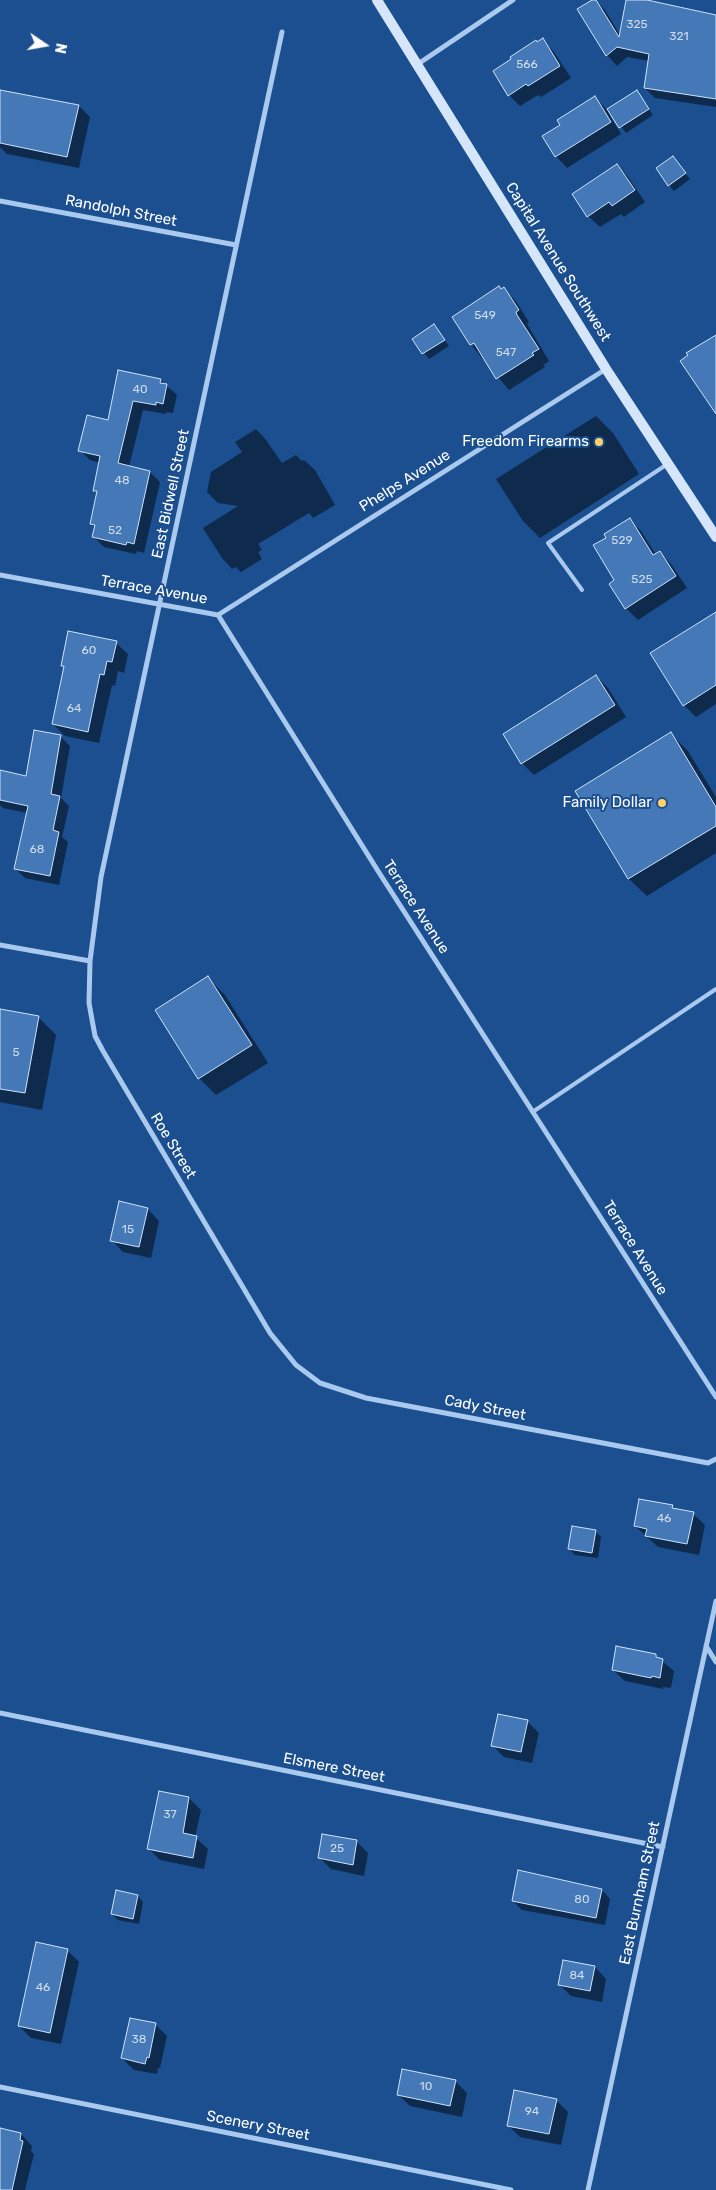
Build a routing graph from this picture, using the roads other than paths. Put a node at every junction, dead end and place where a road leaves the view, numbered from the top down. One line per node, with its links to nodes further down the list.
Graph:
1 (377, 0): 4 (main road, Capital Avenue Southwest)
2 (513, 0): 4 (street)
3 (282, 32): 6 (street, East Bidwell Street)
4 (418, 64): 7 (main road, Capital Avenue Southwest)
5 (0, 201): 6 (street, Randolph Street)
6 (236, 245): 12 (street, East Bidwell Street)
7 (606, 369): 8 (main road, Capital Avenue Southwest); 13 (street, Phelps Avenue)
8 (668, 464): 9 (main road, Capital Avenue Southwest); 11 (lane)
9 (716, 537)
10 (0, 575): 12 (street, Terrace Avenue)
11 (582, 590)
12 (160, 604): 13 (street, Terrace Avenue); 15 (street, East Bidwell Street)
13 (218, 615): 17 (street, Terrace Avenue)
14 (0, 945): 15 (street)
15 (90, 962): 18 (street, Roe Street)
16 (716, 989): 17 (lane)
17 (534, 1111): 19 (street, Terrace Avenue)
18 (270, 1333): 20 (street, Cady Street)
19 (716, 1397)
20 (716, 1459)
21 (716, 1601): 22 (street, East Burnham Street)
22 (706, 1646): 23 (street); 25 (street, East Burnham Street)
23 (716, 1662)
24 (0, 1713): 25 (street, Elsmere Street)
25 (663, 1847): 28 (street, East Burnham Street)
26 (0, 2087): 27 (street, Scenery Street)
27 (511, 2190)
28 (588, 2190)

